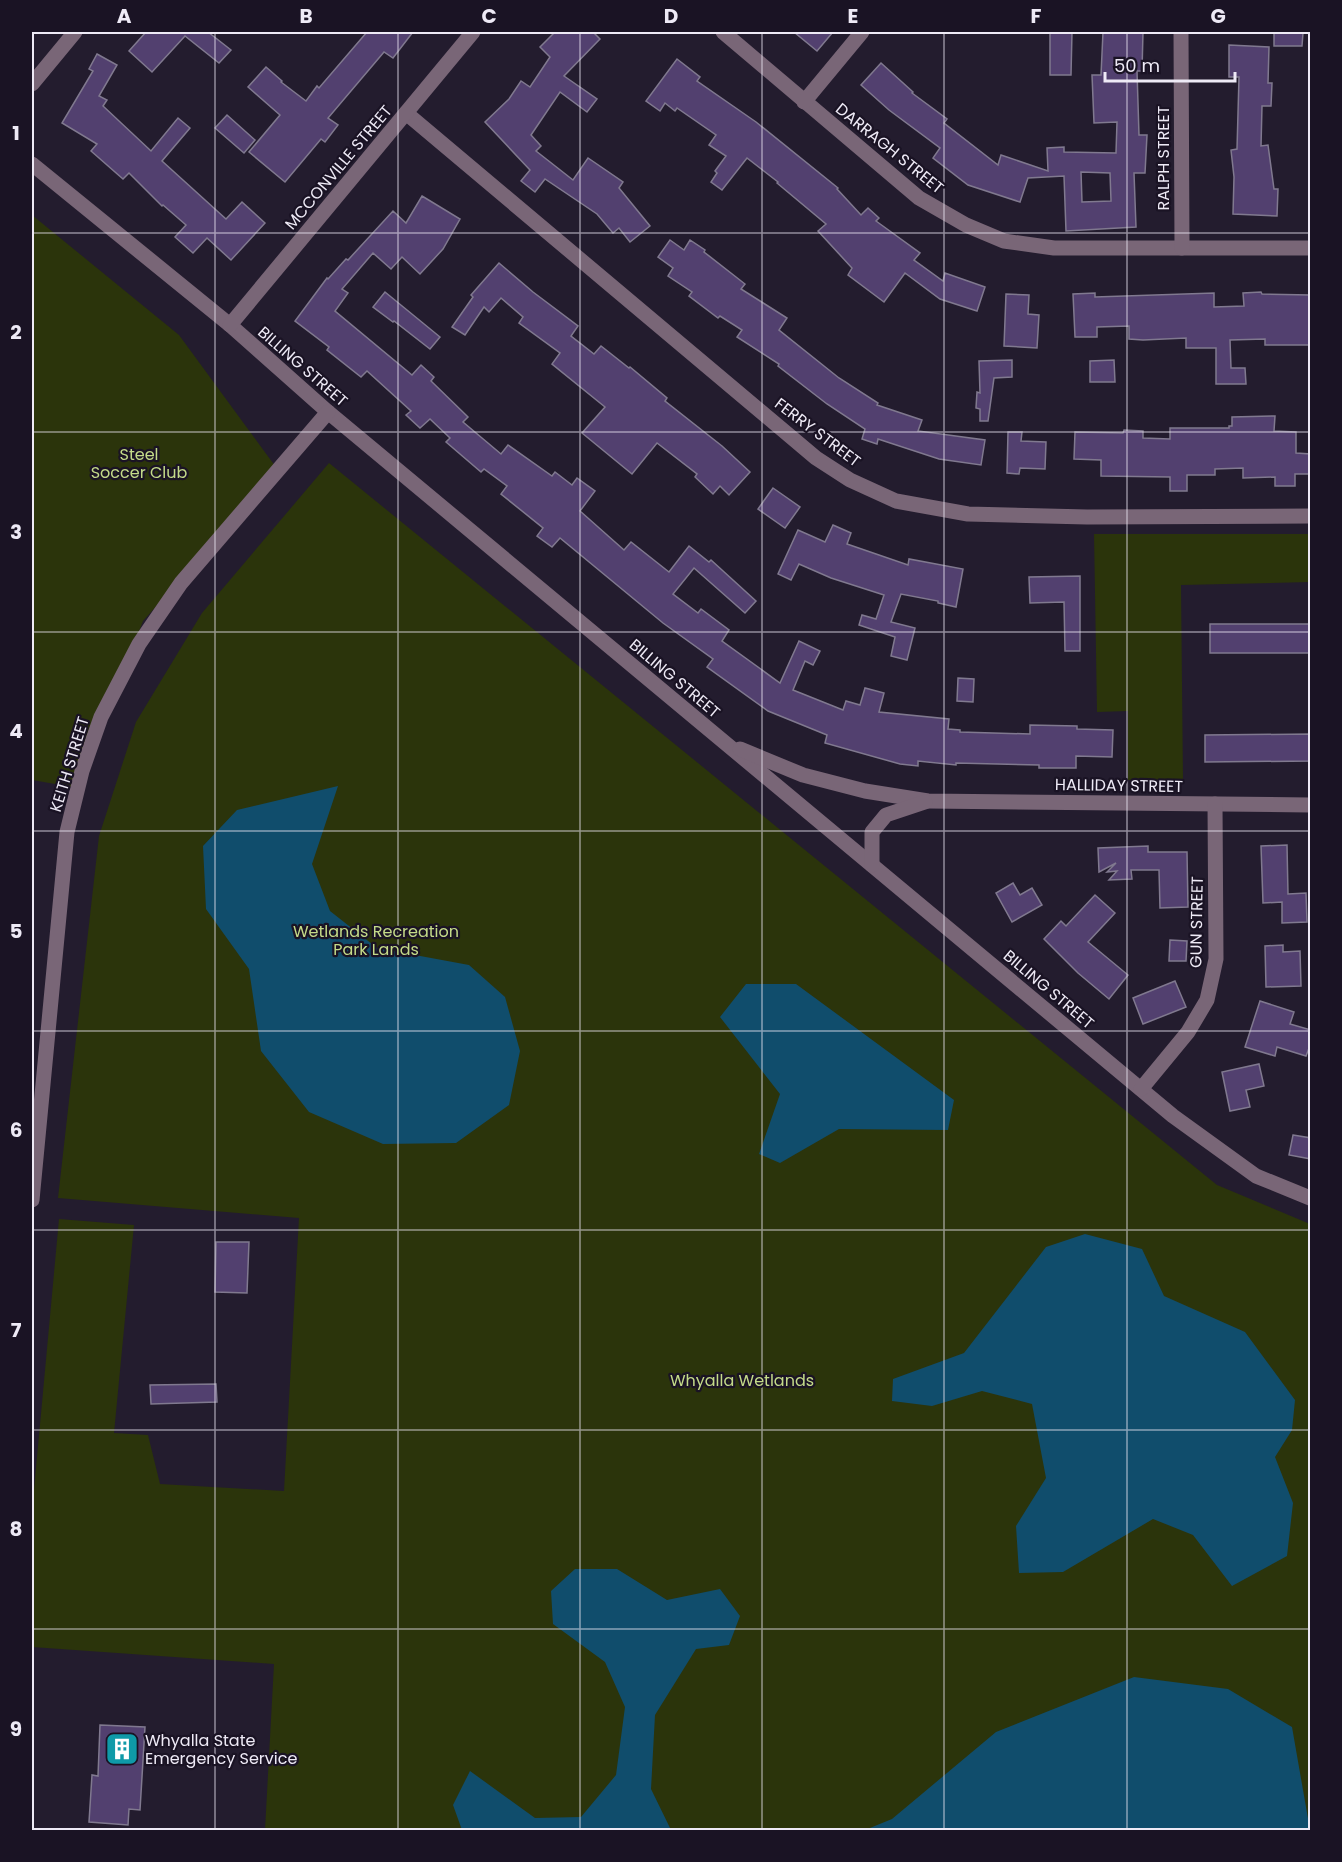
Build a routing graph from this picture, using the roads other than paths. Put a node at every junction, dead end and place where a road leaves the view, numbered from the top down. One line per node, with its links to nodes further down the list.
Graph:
1 (75, 32): 6 (street)
2 (473, 32): 8 (street, MCCONVILLE STREET)
3 (723, 32): 7 (street, DARRAGH STREET)
4 (862, 32): 7 (street)
5 (1181, 32): 10 (street, RALPH STREET)
6 (32, 84)
7 (804, 102): 10 (street, DARRAGH STREET)
8 (406, 113): 12 (street, MCCONVILLE STREET); 14 (street, FERRY STREET)
9 (32, 164): 12 (street, BILLING STREET)
10 (1182, 248): 11 (street, DARRAGH STREET)
11 (1311, 248)
12 (230, 325): 13 (street, BILLING STREET)
13 (328, 412): 15 (street, BILLING STREET); 21 (street, KEITH STREET)
14 (1311, 516)
15 (726, 743): 16 (street, HALLIDAY STREET); 19 (street, BILLING STREET)
16 (928, 801): 17 (street, HALLIDAY STREET); 19 (street, HALLIDAY STREET)
17 (1215, 804): 18 (street, HALLIDAY STREET); 20 (street, GUN STREET)
18 (1311, 805)
19 (872, 865): 20 (street, BILLING STREET)
20 (1141, 1089): 22 (street, BILLING STREET)
21 (36, 1101): 23 (street, KEITH STREET)
22 (1311, 1198)
23 (32, 1200)

